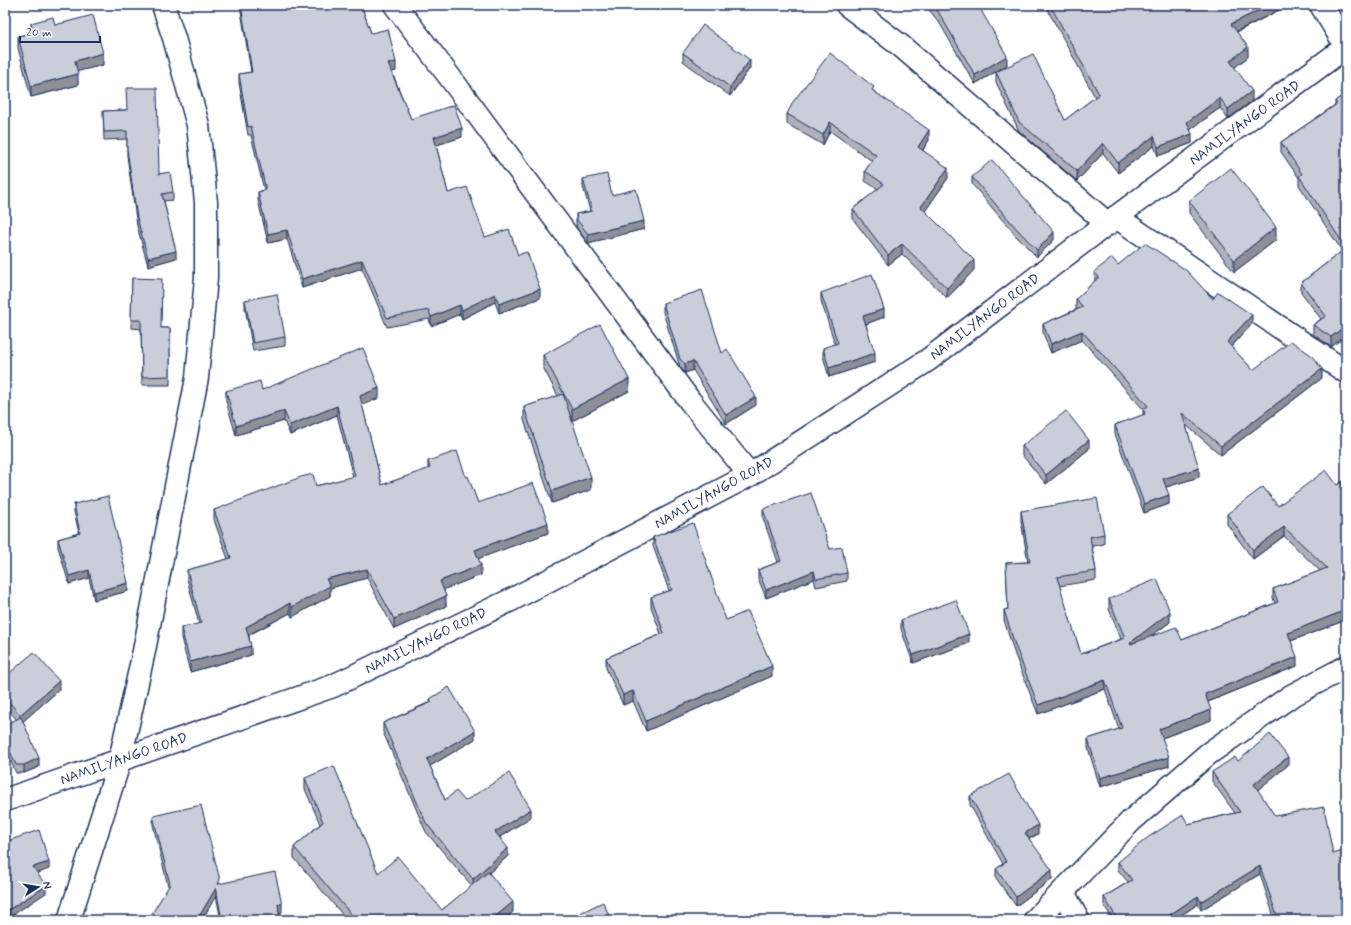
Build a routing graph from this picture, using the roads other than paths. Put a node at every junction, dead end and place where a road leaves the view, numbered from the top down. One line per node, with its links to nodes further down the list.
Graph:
1 (163, 5): 10 (street)
2 (395, 5): 8 (street)
3 (846, 5): 6 (street)
4 (1320, 5): 5 (street)
5 (1346, 47): 6 (street, NAMILYANGO ROAD)
6 (1112, 221): 7 (street); 8 (street, NAMILYANGO ROAD)
7 (1346, 372)
8 (750, 475): 10 (street, NAMILYANGO ROAD)
9 (1346, 667): 12 (street)
10 (120, 760): 11 (street, NAMILYANGO ROAD); 13 (street)
11 (5, 800)
12 (1063, 892): 14 (street); 15 (street)
13 (69, 920)
14 (1035, 920)
15 (1078, 920)

